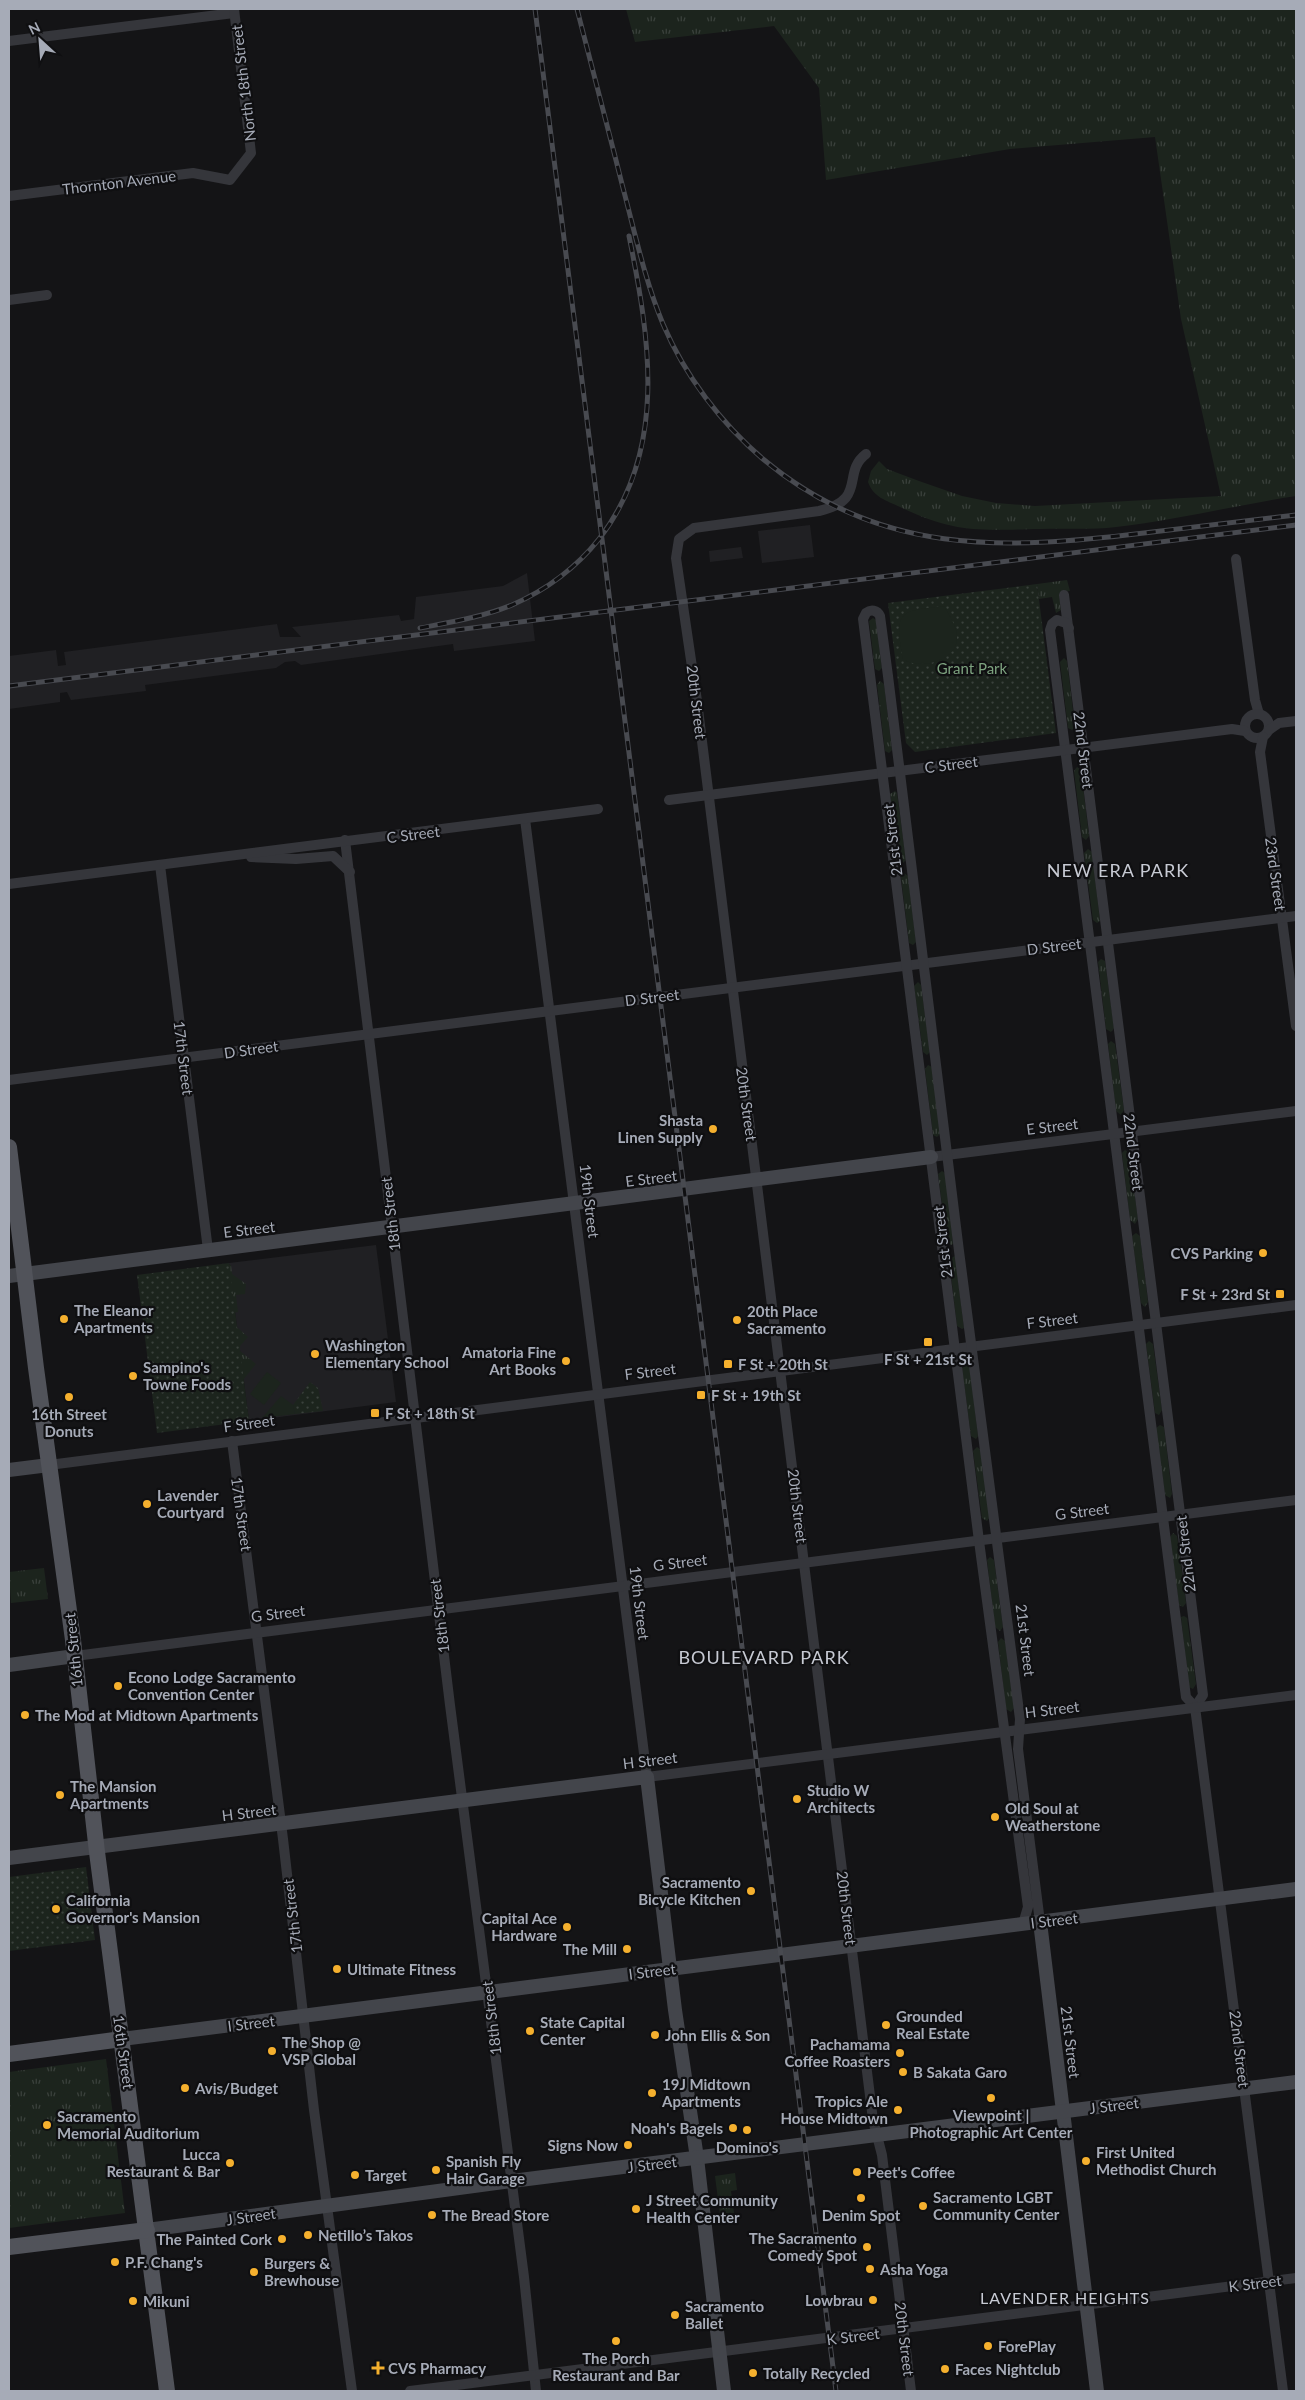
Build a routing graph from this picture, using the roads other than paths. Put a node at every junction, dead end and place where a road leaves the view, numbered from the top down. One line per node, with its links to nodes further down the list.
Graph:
1 (234, 11): 2 (street); 3 (street, North 18th Street)
2 (9, 41)
3 (230, 180): 4 (street, Thornton Avenue)
4 (9, 196)
5 (47, 295): 6 (street)
6 (9, 300)
7 (866, 454): 19 (street, 20th Street)
8 (1236, 559): 14 (street, 23rd Street)
9 (1064, 595): 10 (street, 22nd Street)
10 (1069, 628): 15 (street, 22nd Street); 16 (street, 22nd Street)
11 (888, 676): 12 (street); 12 (street, 21st Street); 17 (street, 21st Street)
12 (870, 678): 18 (street, 21st Street)
13 (1296, 721): 14 (street, C Street)
14 (1256, 726): 15 (street, C Street); 29 (street, 23rd Street)
15 (1083, 748): 16 (street, C Street); 30 (street, 22nd Street)
16 (1066, 750): 17 (street, C Street); 31 (street, 22nd Street)
17 (900, 771): 18 (street, C Street); 32 (street, 21st Street)
18 (882, 773): 19 (street, C Street); 33 (street, 21st Street)
19 (708, 795): 20 (street, C Street); 34 (street, 20th Street)
20 (669, 800)
21 (598, 809): 22 (street, C Street)
22 (525, 819): 23 (street, C Street); 35 (street, 19th Street)
23 (346, 840): 24 (street, C Street); 26 (street, 18th Street)
24 (227, 856): 25 (street, C Street); 26 (street, C Street)
25 (160, 865): 27 (street, C Street); 38 (street, 17th Street)
26 (351, 873): 37 (street, 18th Street)
27 (9, 884)
28 (1296, 916): 29 (street, D Street)
29 (1282, 917): 30 (street, D Street); 36 (street, 23rd Street)
30 (1108, 940): 31 (street, D Street); 41 (street, 22nd Street)
31 (1090, 942): 32 (street, D Street); 42 (street, 22nd Street)
32 (924, 963): 33 (street, D Street); 44 (street, 21st Street)
33 (907, 965): 34 (street, D Street); 45 (street, 21st Street)
34 (731, 988): 35 (street, D Street); 46 (street, 20th Street)
35 (550, 1011): 37 (street, D Street); 47 (street, 19th Street)
36 (1296, 1026)
37 (367, 1034): 38 (street, D Street); 48 (street, 18th Street)
38 (184, 1058): 39 (street, D Street); 49 (street, 17th Street)
39 (9, 1080)
40 (1296, 1111): 41 (street, E Street)
41 (1132, 1132): 42 (street, E Street); 52 (street, 22nd Street)
42 (1114, 1134): 44 (street, E Street); 53 (street, 22nd Street)
43 (9, 1147): 50 (main road, 16th Street)
44 (948, 1155): 45 (street, E Street); 54 (street, 21st Street)
45 (931, 1157): 46 (main road, E Street); 55 (street, 21st Street)
46 (757, 1180): 47 (main road, E Street); 56 (street, 20th Street)
47 (574, 1204): 48 (main road, E Street); 57 (street, 19th Street)
48 (391, 1227): 49 (main road, E Street); 58 (street, 18th Street)
49 (208, 1250): 50 (main road, E Street)
50 (17, 1275): 60 (main road, 16th Street)
51 (1296, 1305): 52 (street, F Street)
52 (1156, 1323): 53 (street, F Street); 63 (street, 22nd Street)
53 (1138, 1325): 54 (street, F Street); 64 (street, 22nd Street)
54 (971, 1347): 55 (street, F Street); 65 (street, 21st Street)
55 (956, 1349): 56 (street, F Street); 66 (street, 21st Street)
56 (781, 1371): 57 (street, F Street); 67 (street, 20th Street)
57 (597, 1395): 58 (street, F Street); 68 (street, 19th Street)
58 (416, 1417): 59 (street, F Street); 69 (street, 18th Street)
59 (232, 1441): 60 (street, F Street); 70 (street, 17th Street)
60 (50, 1465): 61 (main road, F Street); 71 (main road, 16th Street)
61 (9, 1470)
62 (1296, 1500): 63 (street, G Street)
63 (1180, 1515): 64 (street, G Street); 74 (street, 22nd Street)
64 (1162, 1517): 65 (street, G Street); 74 (street, 22nd Street)
65 (996, 1538): 66 (street, G Street); 75 (street, 21st Street)
66 (979, 1541): 67 (street, G Street); 76 (street, 21st Street)
67 (805, 1562): 68 (street, G Street); 77 (street, 20th Street)
68 (622, 1586): 69 (street, G Street); 78 (street, 19th Street)
69 (438, 1609): 70 (street, G Street); 79 (street, 18th Street)
70 (257, 1632): 71 (street, G Street); 80 (street, 17th Street)
71 (75, 1656): 72 (main road, G Street); 81 (main road, 16th Street)
72 (9, 1665)
73 (1296, 1694): 74 (street, H Street)
74 (1195, 1707): 75 (street, H Street); 84 (street, 22nd Street)
75 (1019, 1729): 76 (street, H Street); 85 (street, 21st Street)
76 (1004, 1731): 77 (street, H Street); 86 (street, 21st Street)
77 (828, 1754): 78 (street, H Street); 87 (street, 20th Street)
78 (647, 1777): 79 (main road, H Street); 88 (main road, 19th Street)
79 (464, 1799): 80 (main road, H Street); 89 (street, 18th Street)
80 (281, 1824): 81 (main road, H Street); 90 (street, 17th Street)
81 (97, 1847): 82 (main road, H Street); 91 (main road, 16th Street)
82 (9, 1858)
83 (1296, 1889): 84 (main road, I Street)
84 (1220, 1899): 85 (main road, I Street); 94 (street, 22nd Street)
85 (1040, 1922): 86 (main road, I Street); 95 (main road, 21st Street)
86 (1023, 1924): 87 (main road, I Street)
87 (852, 1946): 88 (main road, I Street); 96 (street, 20th Street)
88 (670, 1969): 89 (main road, I Street); 97 (main road, 19th Street)
89 (487, 1992): 90 (main road, I Street); 98 (street, 18th Street)
90 (303, 2016): 91 (main road, I Street); 99 (street, 17th Street)
91 (122, 2039): 92 (main road, I Street); 100 (main road, 16th Street)
92 (9, 2054)
93 (1296, 2082): 94 (main road, J Street)
94 (1245, 2088): 95 (main road, J Street); 103 (street, 22nd Street)
95 (1064, 2112): 96 (main road, J Street); 104 (main road, 21st Street)
96 (877, 2135): 97 (main road, J Street); 105 (street, 20th Street)
97 (697, 2158): 98 (main road, J Street); 106 (main road, 19th Street)
98 (512, 2181): 99 (main road, J Street); 107 (street, 18th Street)
99 (326, 2206): 100 (main road, J Street); 109 (street, 17th Street)
100 (147, 2230): 101 (main road, J Street); 108 (main road, 16th Street)
101 (9, 2247)
102 (1296, 2278): 103 (street, K Street)
103 (1268, 2281): 104 (street, K Street); 115 (street, 22nd Street)
104 (1087, 2304): 105 (street, K Street); 114 (main road, 21st Street)
105 (904, 2329): 106 (street, K Street); 113 (street, 20th Street)
106 (719, 2352): 107 (street, K Street); 112 (main road, 19th Street)
107 (534, 2377): 110 (street, K Street); 111 (street, 18th Street)
108 (167, 2391)
109 (352, 2391)
110 (410, 2391)
111 (536, 2391)
112 (724, 2391)
113 (912, 2391)
114 (1097, 2391)
115 (1283, 2391)

